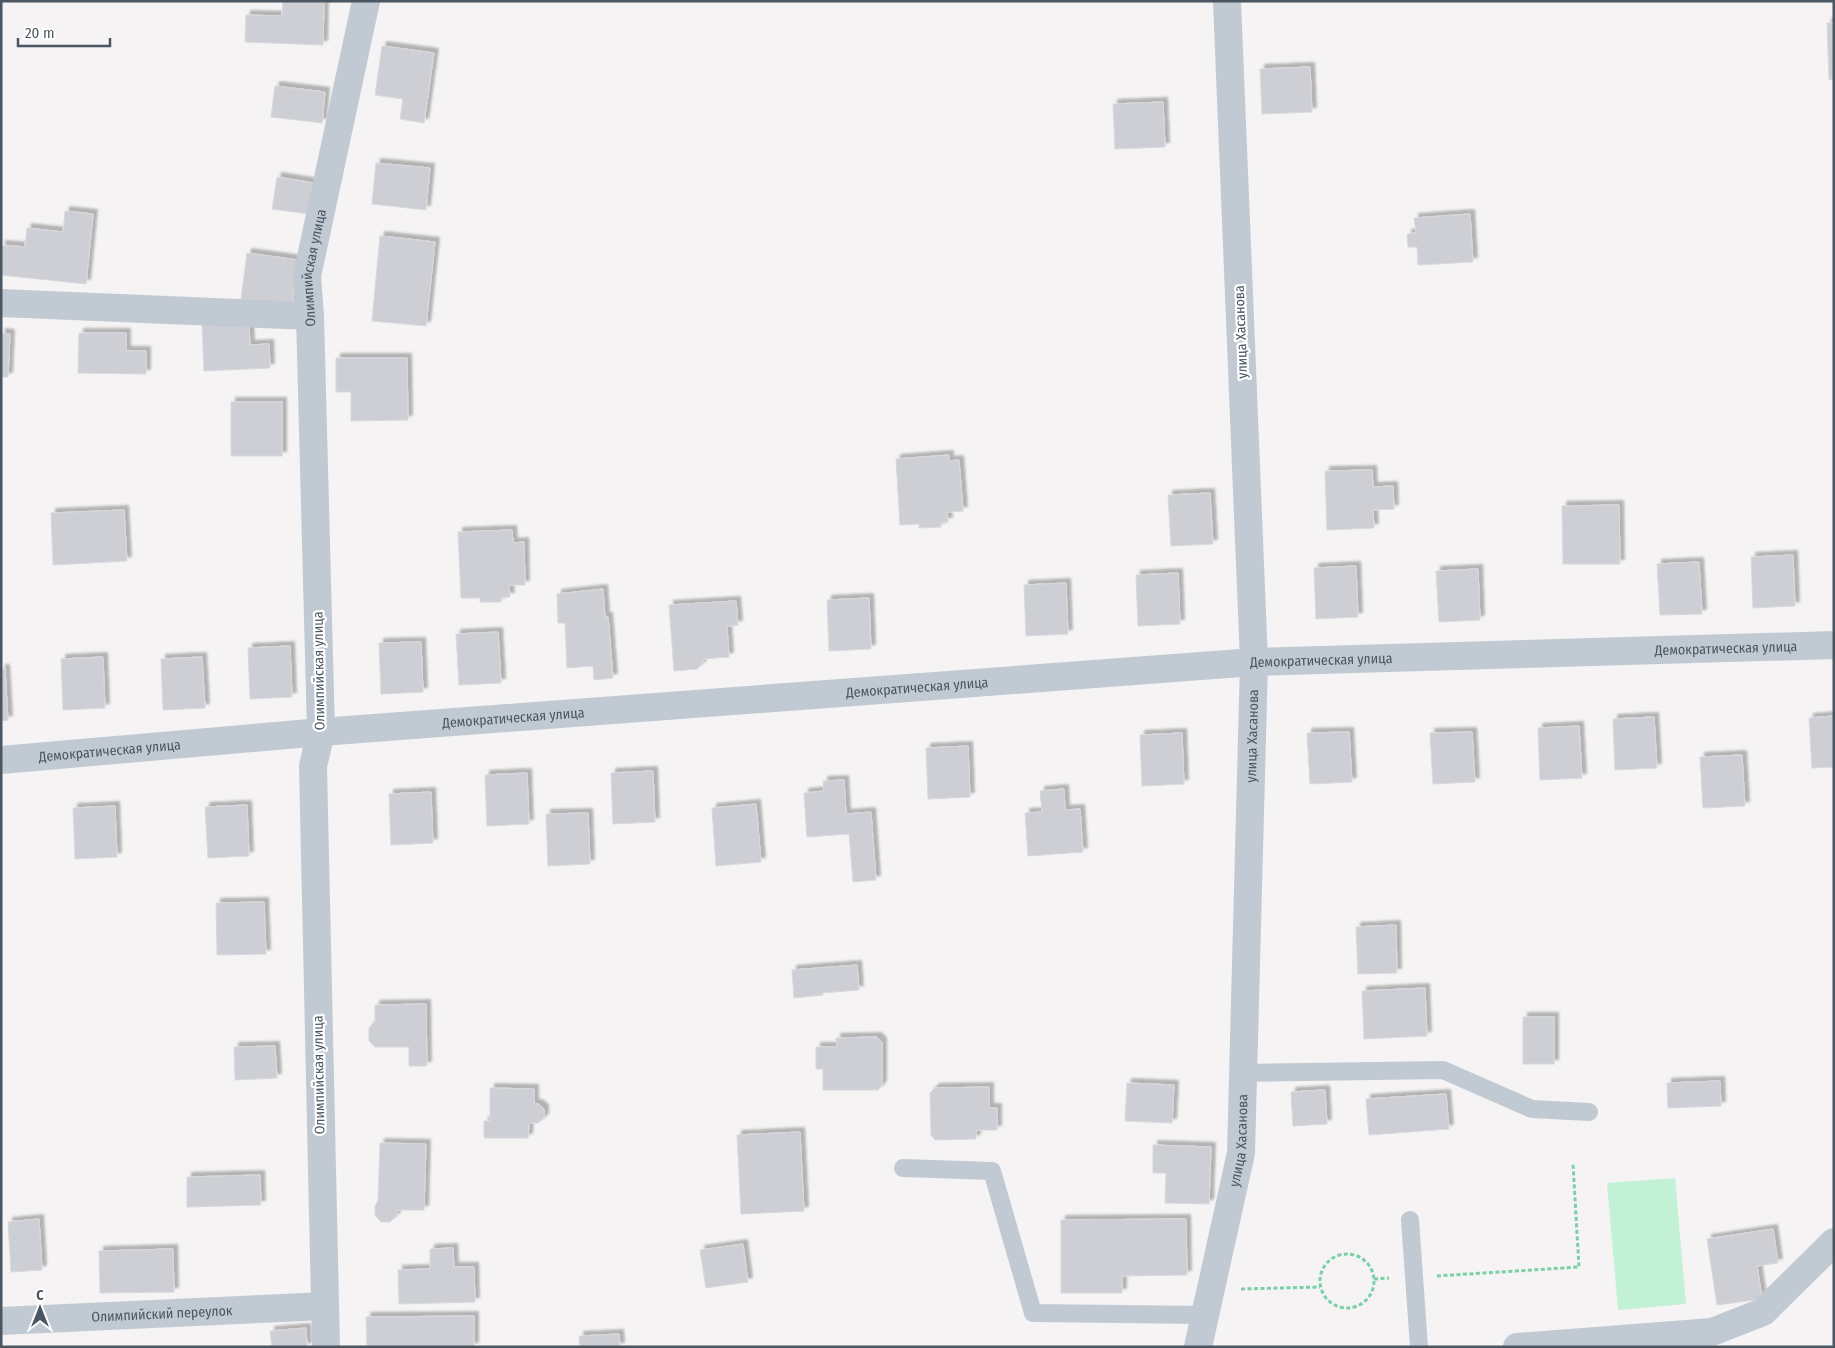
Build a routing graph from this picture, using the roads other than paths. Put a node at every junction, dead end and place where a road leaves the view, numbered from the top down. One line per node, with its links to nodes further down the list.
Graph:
1 (366, 1): 4 (street, Олимпийская улица)
2 (1227, 1): 6 (street, улица Хасанова)
3 (1, 303): 4 (street)
4 (310, 316): 7 (street, Олимпийская улица)
5 (1834, 645): 6 (street, Демократическая улица)
6 (1254, 662): 7 (street, Демократическая улица); 9 (street, улица Хасанова)
7 (321, 732): 8 (street, Демократическая улица); 15 (street, Олимпийская улица)
8 (1, 760)
9 (1244, 1072): 10 (lane); 14 (street, улица Хасанова)
10 (1589, 1112)
11 (903, 1168): 14 (lane)
12 (1410, 1220): 19 (lane)
13 (1834, 1242): 20 (street)
14 (1208, 1302): 18 (street, улица Хасанова)
15 (324, 1306): 16 (street, Олимпийский переулок); 17 (street, Олимпийская улица)
16 (1, 1321)
17 (326, 1347)
18 (1198, 1347)
19 (1419, 1347)
20 (1517, 1347)

